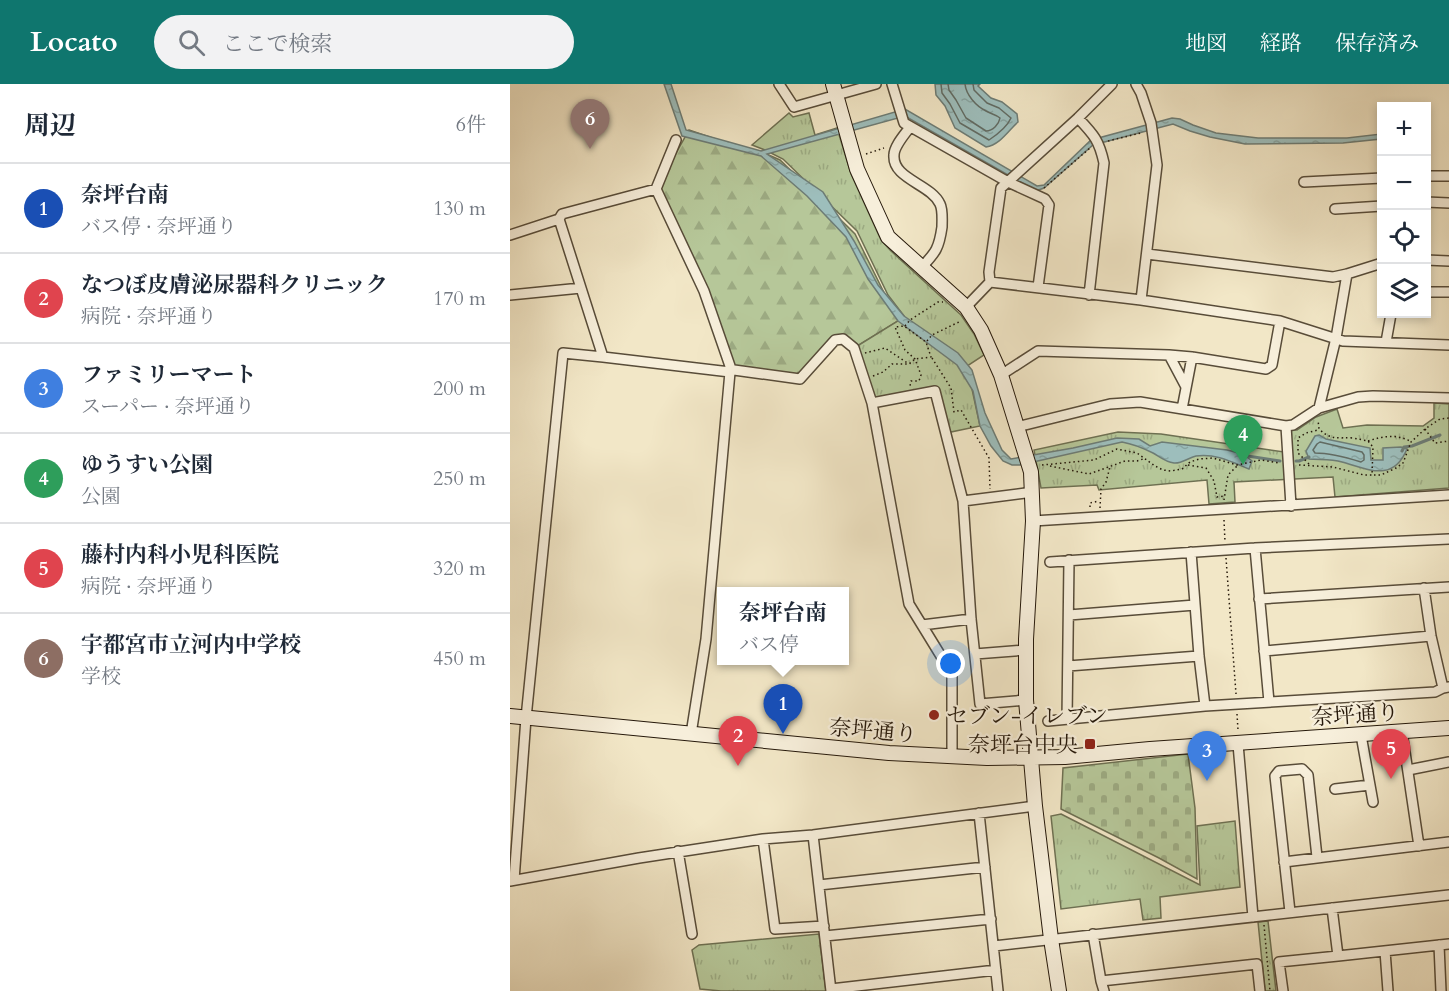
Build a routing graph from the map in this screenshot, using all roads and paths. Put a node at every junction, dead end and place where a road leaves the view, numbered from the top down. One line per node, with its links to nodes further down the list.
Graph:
1 (779, 84): 6 (street)
2 (876, 84): 6 (street)
3 (892, 84): 9 (street)
4 (1112, 84): 7 (street)
5 (1136, 84): 8 (street)
6 (834, 89): 13 (street)
7 (1078, 118): 11 (street); 16 (street)
8 (1152, 126): 11 (path); 27 (street)
9 (910, 127): 12 (street); 16 (street)
10 (676, 140): 19 (street)
11 (1097, 141): 20 (path); 39 (street)
12 (894, 151): 13 (path); 31 (street)
13 (854, 157): 31 (street)
14 (1431, 176): 15 (street)
15 (1449, 176)
16 (1012, 178): 20 (street); 33 (street)
17 (1377, 178): 18 (street)
18 (1304, 182)
19 (656, 189): 25 (street); 57 (street)
20 (1037, 195): 34 (street)
21 (1431, 202): 22 (street)
22 (1449, 203)
23 (1377, 206): 24 (street)
24 (1335, 209)
25 (559, 219): 26 (street); 35 (street)
26 (510, 235)
27 (1147, 254): 32 (street); 40 (street)
28 (1431, 260): 29 (street)
29 (1449, 261)
30 (1379, 264): 32 (street)
31 (922, 267): 42 (street)
32 (1347, 274): 46 (street)
33 (990, 282): 34 (street); 42 (street)
34 (1038, 287): 39 (street)
35 (581, 288): 38 (street); 52 (street)
36 (1431, 292): 37 (street)
37 (1449, 292)
38 (510, 295)
39 (1089, 295): 40 (street)
40 (1141, 300): 44 (street)
41 (938, 302): 45 (path)
42 (965, 313): 47 (path); 59 (street)
43 (1389, 318): 48 (street)
44 (1280, 321): 46 (street); 54 (street)
45 (904, 326): 47 (path); 55 (path)
46 (1336, 338): 48 (street); 65 (street)
47 (926, 342): 53 (path)
48 (1386, 342): 49 (street)
49 (1449, 345)
50 (856, 356): 56 (path); 57 (street); 63 (street)
51 (1169, 356): 54 (street); 59 (street); 61 (street)
52 (603, 357): 57 (street); 116 (street)
53 (931, 357): 55 (path); 84 (path)
54 (1192, 357): 61 (street)
55 (915, 360): 56 (path); 60 (path)
56 (909, 364): 58 (path)
57 (730, 372): 121 (street)
58 (883, 372)
59 (1001, 375): 68 (street)
60 (911, 381)
61 (1186, 387): 64 (street)
62 (1449, 398): 65 (street)
63 (872, 403): 85 (street); 103 (street)
64 (1182, 409): 67 (street); 68 (street)
65 (1318, 412): 67 (street); 69 (path)
66 (1449, 418): 70 (path)
67 (1286, 426): 87 (street)
68 (1017, 427): 82 (street)
69 (1318, 429): 71 (path); 79 (path)
70 (1425, 429): 72 (path); 73 (path)
71 (1368, 441): 73 (path); 81 (path)
72 (1449, 441)
73 (1410, 443): 81 (path)
74 (1144, 459): 76 (path); 80 (path); 80 (path)
75 (1282, 464): 77 (path)
76 (1187, 465): 77 (path); 77 (path)
77 (1237, 465)
78 (1298, 465): 79 (path)
79 (1310, 465): 81 (path)
80 (1110, 466): 86 (path)
81 (1372, 475)
82 (1033, 492): 84 (street); 90 (street)
83 (1449, 495): 87 (street)
84 (990, 497): 85 (street)
85 (963, 501): 102 (street)
86 (1100, 501): 89 (path); 89 (path)
87 (1291, 506): 88 (street)
88 (1224, 510): 89 (street); 93 (path)
89 (1095, 517): 90 (street)
90 (1033, 521): 105 (street)
91 (1449, 539): 92 (street)
92 (1255, 548): 93 (street); 99 (street)
93 (1226, 550): 94 (street); 113 (path)
94 (1191, 552): 95 (street); 100 (street)
95 (1069, 560): 96 (street); 101 (street)
96 (1050, 562)
97 (1449, 587): 98 (street)
98 (1424, 588): 99 (street); 104 (street)
99 (1259, 599): 106 (street)
100 (1196, 605): 101 (street); 108 (street)
101 (1069, 615): 109 (street)
102 (971, 619): 103 (street); 107 (street)
103 (922, 625): 124 (street)
104 (1431, 636): 106 (street); 110 (street)
105 (1026, 650): 107 (street); 111 (street)
106 (1264, 651): 112 (street)
107 (975, 654): 111 (street)
108 (1199, 656): 109 (street); 114 (street)
109 (1068, 666): 117 (street)
110 (1446, 688): 112 (street)
111 (1026, 700): 125 (street)
112 (1269, 702): 113 (street)
113 (1236, 704): 114 (street); 123 (path)
114 (1205, 706): 117 (street)
115 (510, 716): 116 (street, 奈坪通り)
116 (526, 718): 121 (street, 奈坪通り); 141 (street)
117 (1067, 719): 118 (street)
118 (1048, 721)
119 (1449, 728): 120 (street, 奈坪通り)
120 (1402, 732): 122 (street, 奈坪通り); 127 (street)
121 (691, 734): 124 (street, 奈坪通り)
122 (1361, 735): 123 (street, 奈坪通り); 128 (street)
123 (1238, 744): 125 (street, 奈坪通り); 146 (street)
124 (952, 757): 125 (street, 奈坪通り)
125 (1031, 758): 131 (street)
126 (1449, 762): 127 (street)
127 (1408, 770): 136 (street)
128 (1370, 785): 129 (street); 130 (street)
129 (1335, 789)
130 (1373, 802)
131 (1035, 806): 132 (street); 152 (street)
132 (979, 813): 133 (street); 140 (street)
133 (813, 835): 134 (street); 142 (street)
134 (763, 839): 137 (street); 148 (street)
135 (1449, 842): 136 (street)
136 (1419, 846): 138 (street)
137 (678, 851): 141 (street); 149 (street)
138 (1317, 857): 139 (street); 139 (street)
139 (1284, 862): 145 (street)
140 (985, 867): 142 (street); 147 (street)
141 (512, 880)
142 (819, 885): 148 (street)
143 (1449, 895): 144 (street)
144 (1332, 908): 145 (street); 156 (street)
145 (1290, 912): 146 (street)
146 (1258, 916): 150 (street); 163 (path)
147 (991, 919): 151 (street); 154 (street)
148 (824, 926): 151 (street)
149 (692, 934)
150 (1093, 934): 152 (street); 158 (street)
151 (825, 936): 159 (street)
152 (1051, 939): 154 (street); 161 (street)
153 (1444, 945): 155 (street); 166 (street)
154 (994, 946): 157 (street)
155 (1385, 951): 156 (street); 165 (street)
156 (1338, 956): 164 (street)
157 (996, 970): 159 (street); 160 (street)
158 (1102, 986): 162 (street)
159 (831, 990)
160 (998, 991)
161 (1059, 991)
162 (1260, 991)
163 (1270, 991)
164 (1282, 991)
165 (1388, 991)
166 (1441, 991)

